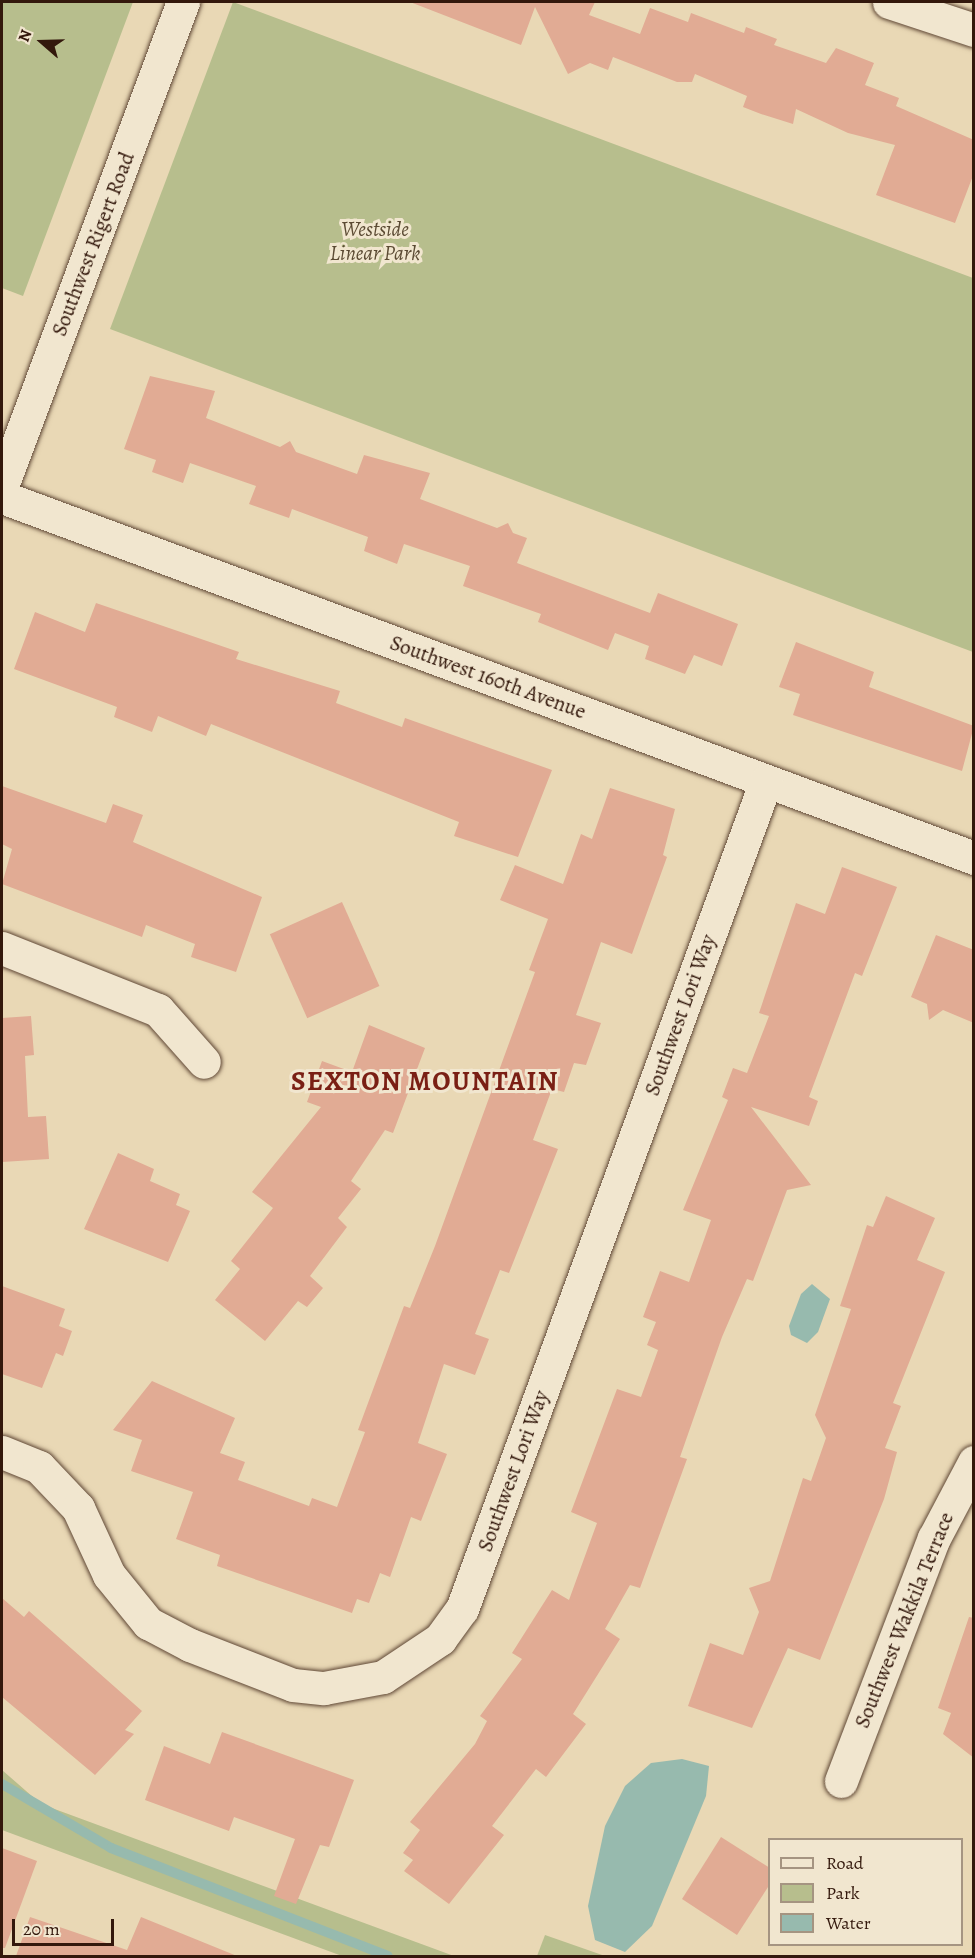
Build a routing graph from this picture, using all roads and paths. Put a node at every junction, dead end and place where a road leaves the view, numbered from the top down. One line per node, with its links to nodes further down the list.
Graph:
1 (183, 2): 4 (street, Southwest Rigert Road)
2 (889, 2): 3 (street)
3 (974, 30)
4 (2, 486)
5 (2, 497): 6 (street, Southwest 160th Avenue)
6 (766, 781): 7 (street, Southwest 160th Avenue); 10 (street, Southwest Lori Way)
7 (974, 858)
8 (2, 948): 9 (street)
9 (204, 1062)
10 (2, 1452)
11 (974, 1462): 12 (street, Southwest Wakkila Terrace)
12 (841, 1781)

